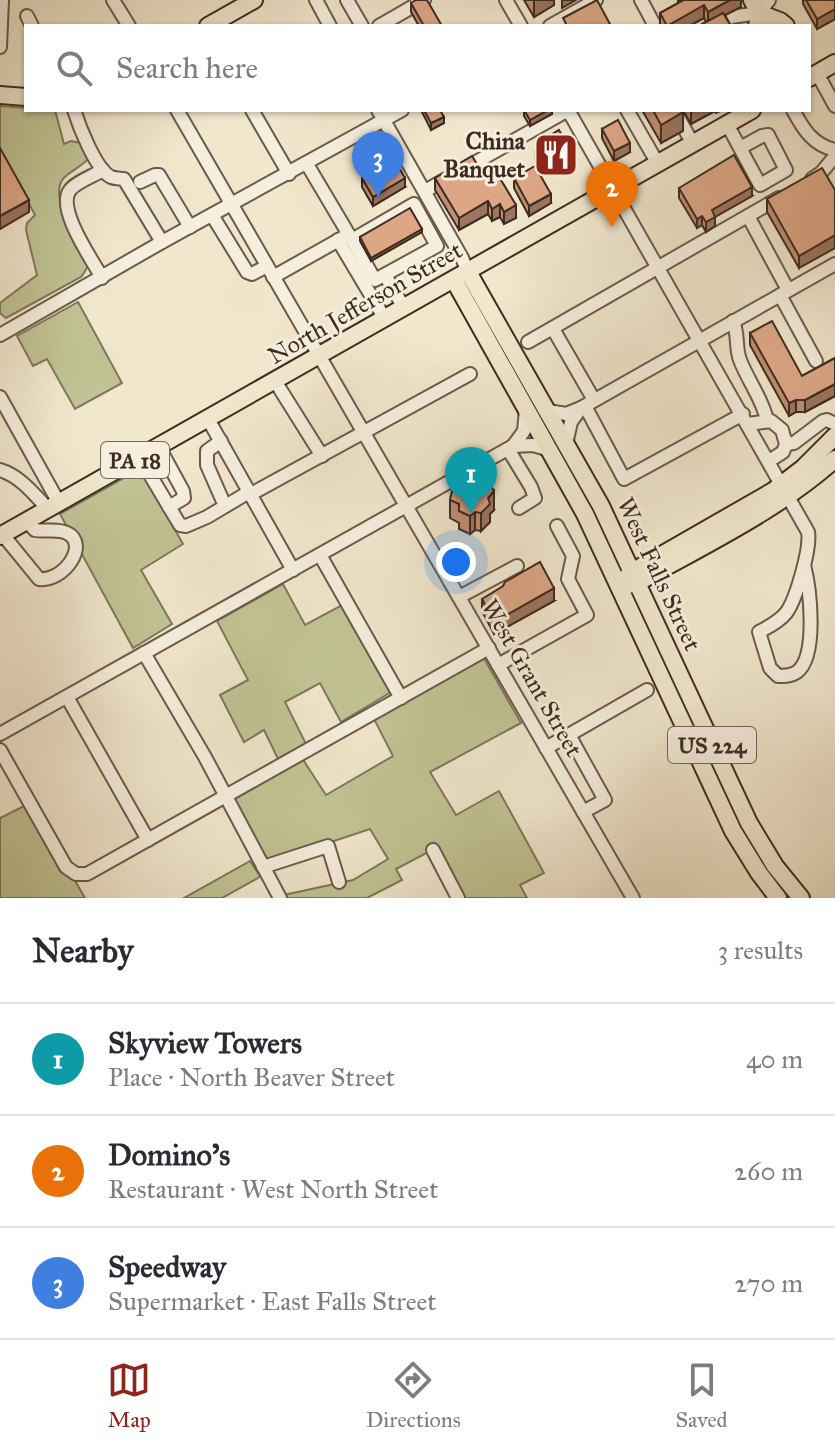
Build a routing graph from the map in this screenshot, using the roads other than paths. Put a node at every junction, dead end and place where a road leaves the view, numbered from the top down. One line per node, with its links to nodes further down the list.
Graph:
1 (2, 0): 21 (street)
2 (113, 0): 11 (street)
3 (254, 0): 12 (main road)
4 (347, 0): 14 (street)
5 (424, 0): 15 (street)
6 (506, 0): 16 (street)
7 (596, 0): 17 (street)
8 (641, 0): 18 (street)
9 (320, 1): 13 (street)
10 (759, 10): 19 (street); 20 (main road)
11 (128, 24)
12 (212, 24)
13 (329, 24)
14 (361, 24)
15 (382, 24)
16 (520, 24)
17 (554, 24)
18 (654, 24)
19 (719, 24)
20 (784, 24)
21 (0, 47)
22 (835, 63): 23 (main road)
23 (812, 70): 26 (street)
24 (0, 95): 25 (main road)
25 (24, 97)
26 (835, 106)
27 (75, 112): 43 (street)
28 (178, 112): 50 (street, West Grant Street)
29 (253, 112): 44 (street)
30 (565, 112): 48 (street)
31 (569, 112): 47 (street)
32 (628, 112): 42 (street)
33 (675, 112): 38 (street)
34 (748, 112): 37 (main road, North Jefferson Street / PA 18)
35 (794, 112): 40 (street)
36 (381, 115): 41 (street); 48 (street)
37 (727, 124): 38 (main road, North Jefferson Street / PA 18); 39 (street)
38 (693, 144): 42 (main road, North Jefferson Street / PA 18)
39 (740, 148): 46 (street); 46 (street)
40 (835, 153): 49 (street)
41 (307, 164): 44 (street); 57 (street)
42 (658, 164): 47 (main road, North Jefferson Street / PA 18)
43 (103, 170): 58 (street); 64 (street)
44 (289, 174): 50 (street)
45 (140, 182): 54 (street)
46 (760, 185): 49 (street)
47 (613, 189): 60 (street); 63 (main road, North Jefferson Street / PA 18)
48 (427, 195): 51 (street); 55 (street)
49 (771, 203): 53 (street)
50 (232, 204): 52 (street); 61 (street, West Grant Street)
51 (419, 214): 56 (street); 57 (street)
52 (212, 215): 54 (street); 61 (street)
53 (748, 216): 60 (street); 65 (street)
54 (190, 227): 58 (street)
55 (445, 227): 56 (street); 63 (street)
56 (429, 230): 62 (street)
57 (346, 238): 61 (street); 62 (street); 67 (street)
58 (162, 242): 64 (street)
59 (835, 264): 65 (street)
60 (658, 267): 71 (street); 72 (street)
61 (270, 272): 73 (street, West Grant Street)
62 (385, 275): 66 (street)
63 (461, 276): 66 (main road, North Jefferson Street / PA 18); 79 (main road, West Falls Street / US 224); 80 (main road, West Falls Street / US 224)
64 (102, 278): 70 (street)
65 (784, 292): 68 (street); 74 (street)
66 (404, 308): 67 (main road, North Jefferson Street / PA 18)
67 (385, 319): 73 (main road, North Jefferson Street / PA 18)
68 (733, 321): 71 (street); 83 (street)
69 (556, 334): 78 (street)
70 (0, 335)
71 (700, 340): 78 (street); 82 (street)
72 (528, 342)
73 (320, 356): 76 (main road, North Jefferson Street / PA 18); 85 (street, West Grant Street)
74 (816, 361)
75 (470, 374): 85 (street)
76 (275, 381): 81 (main road, North Jefferson Street / PA 18); 93 (street)
77 (0, 397): 100 (street)
78 (587, 405): 80 (street); 82 (street); 88 (street)
79 (526, 409): 91 (street); 92 (main road, West Falls Street / US 224)
80 (548, 411): 88 (main road, West Falls Street / US 224)
81 (208, 419): 87 (street); 90 (main road, North Jefferson Street / PA 18)
82 (745, 419): 83 (street); 96 (street)
83 (767, 420): 89 (street)
84 (835, 424): 89 (street)
85 (364, 433): 93 (street); 102 (street, West Grant Street)
86 (835, 436): 98 (main road)
87 (221, 441): 99 (street); 101 (street)
88 (566, 444): 108 (main road, West Falls Street / US 224)
89 (786, 444): 96 (street)
90 (159, 447): 94 (main road, North Jefferson Street / PA 18); 103 (street)
91 (511, 448): 92 (street); 102 (street); 104 (street)
92 (550, 450): 115 (main road, West Falls Street / US 224)
93 (322, 456): 99 (street)
94 (140, 458): 100 (main road, North Jefferson Street / PA 18); 103 (street)
95 (835, 459): 98 (main road)
96 (769, 461): 98 (street)
97 (0, 470): 100 (street)
98 (785, 489): 110 (main road); 111 (street); 114 (main road)
99 (250, 493): 101 (street); 113 (street)
100 (54, 506): 105 (main road, North Jefferson Street / PA 18)
101 (225, 506): 103 (street)
102 (407, 506): 109 (street); 116 (street, West Grant Street)
103 (169, 507)
104 (519, 508)
105 (26, 521): 107 (main road, North Jefferson Street / PA 18); 107 (street)
106 (557, 526): 119 (street)
107 (1, 535)
108 (619, 545): 110 (main road); 114 (main road, West Falls Street / US 224)
109 (320, 555): 113 (street); 122 (street)
110 (658, 557): 114 (main road)
111 (804, 565): 111 (street)
112 (517, 566): 116 (street)
113 (293, 570): 118 (street)
114 (634, 578): 115 (main road); 137 (main road, West Falls Street / US 224)
115 (619, 586): 136 (main road, West Falls Street / US 224)
116 (459, 597): 117 (street, West Grant Street)
117 (489, 648): 119 (street, West Grant Street); 122 (street)
118 (144, 653): 121 (street); 127 (street)
119 (498, 665): 125 (street, West Grant Street)
120 (647, 690): 124 (street)
121 (67, 697): 123 (street); 129 (street)
122 (401, 698): 127 (street)
123 (0, 734)
124 (569, 735): 125 (street); 128 (street)
125 (546, 748): 128 (street, West Grant Street)
126 (0, 750): 129 (street)
127 (225, 796): 129 (street); 131 (street)
128 (583, 812): 135 (street, West Grant Street)
129 (148, 840)
130 (433, 850): 134 (street)
131 (263, 867): 132 (street); 133 (street)
132 (339, 882)
133 (280, 898)
134 (458, 898)
135 (633, 898)
136 (778, 898)
137 (801, 898)

